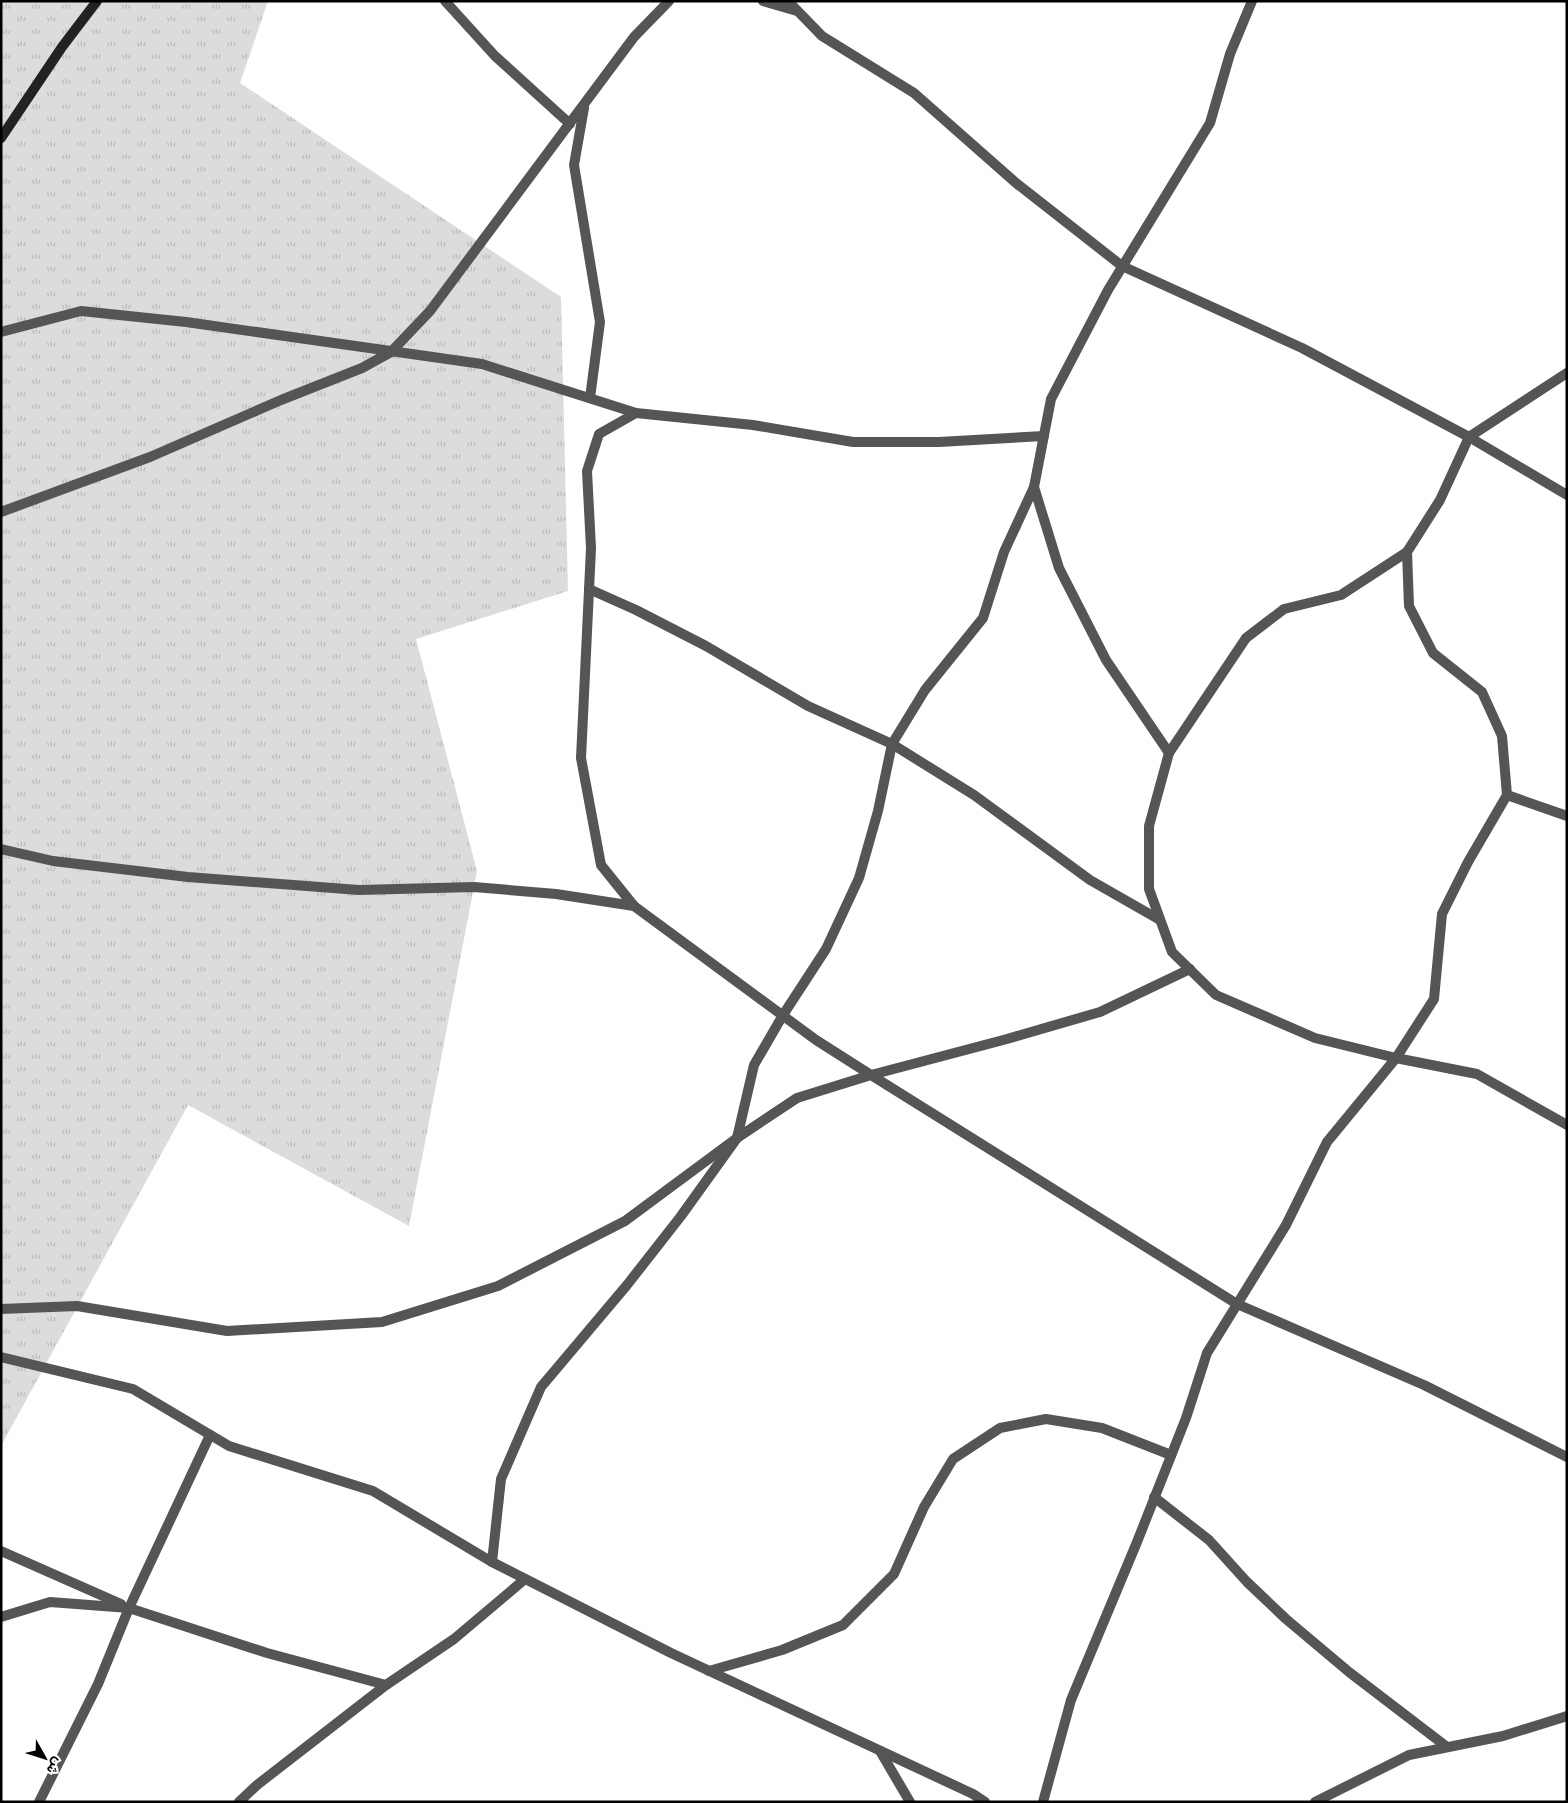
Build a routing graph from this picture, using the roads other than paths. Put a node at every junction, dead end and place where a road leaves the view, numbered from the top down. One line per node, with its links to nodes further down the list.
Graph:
1 (97, 1): 10 (main road)
2 (445, 1): 9 (street)
3 (669, 1): 8 (street)
4 (763, 1): 7 (street)
5 (788, 1): 7 (street)
6 (1252, 1): 11 (street)
7 (798, 11): 11 (street)
8 (584, 106): 9 (street); 15 (street)
9 (570, 124): 13 (street)
10 (1, 138)
11 (1122, 266): 17 (street); 18 (street)
12 (1, 332): 13 (street)
13 (391, 352): 15 (street); 21 (street)
14 (1567, 373): 18 (street)
15 (590, 398): 16 (street)
16 (636, 413): 17 (street); 23 (street)
17 (1044, 436): 19 (street)
18 (1469, 438): 20 (street); 22 (street)
19 (1034, 488): 24 (street); 25 (street)
20 (1567, 495)
21 (1, 512)
22 (1407, 552): 25 (street); 26 (street)
23 (589, 589): 24 (street); 29 (street)
24 (892, 744): 30 (street); 32 (street)
25 (1170, 753): 30 (street)
26 (1506, 795): 27 (street); 33 (street)
27 (1567, 816)
28 (1, 849): 29 (street)
29 (634, 906): 32 (street)
30 (1160, 920): 31 (street)
31 (1190, 969): 33 (street); 34 (street)
32 (782, 1015): 34 (street); 36 (street)
33 (1396, 1058): 35 (street); 37 (street)
34 (871, 1075): 36 (street); 37 (street)
35 (1567, 1125)
36 (737, 1138): 38 (street); 45 (street)
37 (1237, 1304): 41 (street); 42 (street)
38 (1, 1309)
39 (1, 1357): 40 (street)
40 (210, 1435): 45 (street); 47 (street)
41 (1171, 1455): 43 (street); 49 (street)
42 (1567, 1457)
43 (1154, 1497): 52 (street); 58 (street)
44 (1, 1551): 47 (street)
45 (492, 1562): 46 (street)
46 (526, 1579): 49 (street); 50 (street)
47 (129, 1608): 48 (street); 50 (street); 54 (street)
48 (1, 1617)
49 (709, 1671): 53 (street)
50 (386, 1685): 55 (street)
51 (1567, 1716): 52 (street)
52 (1447, 1747): 59 (street)
53 (879, 1751): 56 (street); 57 (street)
54 (39, 1802)
55 (239, 1802)
56 (910, 1802)
57 (985, 1802)
58 (1043, 1802)
59 (1314, 1802)

